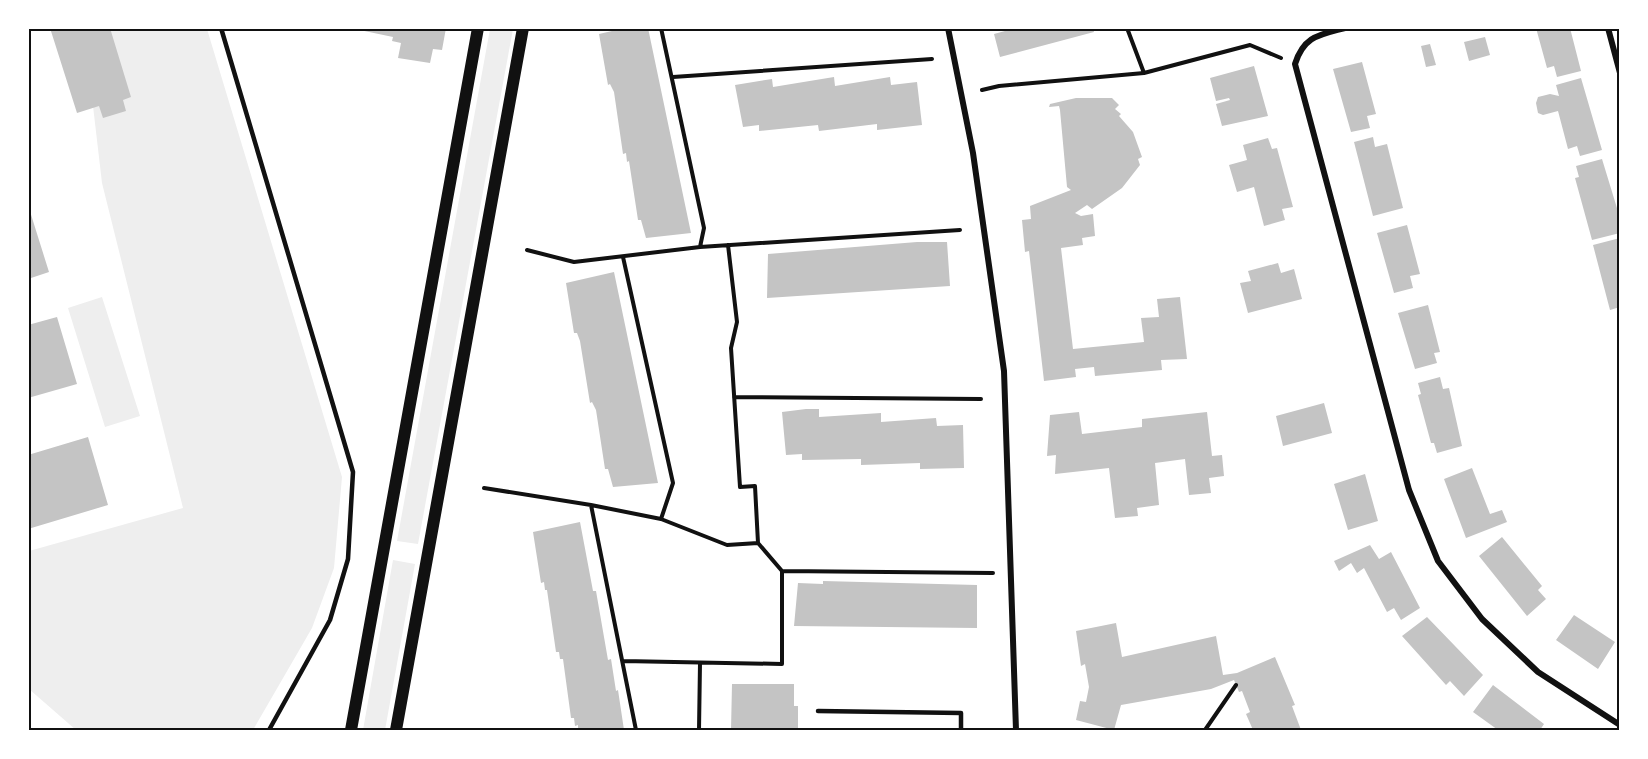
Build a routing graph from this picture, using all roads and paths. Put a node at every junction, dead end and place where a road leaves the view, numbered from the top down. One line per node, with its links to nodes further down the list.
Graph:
1 (221, 28): 33 (lane)
2 (478, 28): 34 (main road)
3 (523, 28): 35 (main road)
4 (661, 28): 13 (path)
5 (948, 28): 39 (street)
6 (1126, 28): 11 (path)
7 (1345, 28): 10 (street)
8 (1608, 28): 12 (street)
9 (932, 59): 13 (path)
10 (1295, 64): 11 (path); 32 (street)
11 (1144, 73): 14 (path)
12 (1620, 73)
13 (673, 77): 17 (path)
14 (982, 90)
15 (960, 230): 16 (path)
16 (728, 245): 17 (path); 20 (path)
17 (700, 247): 19 (path)
18 (528, 250): 19 (path)
19 (623, 257): 24 (path)
20 (734, 397): 21 (path); 25 (path)
21 (981, 399)
22 (484, 488): 23 (path)
23 (591, 505): 24 (path); 28 (path)
24 (661, 519): 25 (path)
25 (758, 543): 26 (path)
26 (782, 571): 27 (path); 29 (path)
27 (993, 573)
28 (623, 661): 29 (path); 36 (path)
29 (700, 663): 37 (path)
30 (1236, 685): 40 (path)
31 (818, 711): 38 (lane)
32 (1620, 725)
33 (269, 730)
34 (351, 730)
35 (396, 730)
36 (636, 730)
37 (699, 730)
38 (961, 730)
39 (1016, 730)
40 (1205, 730)

